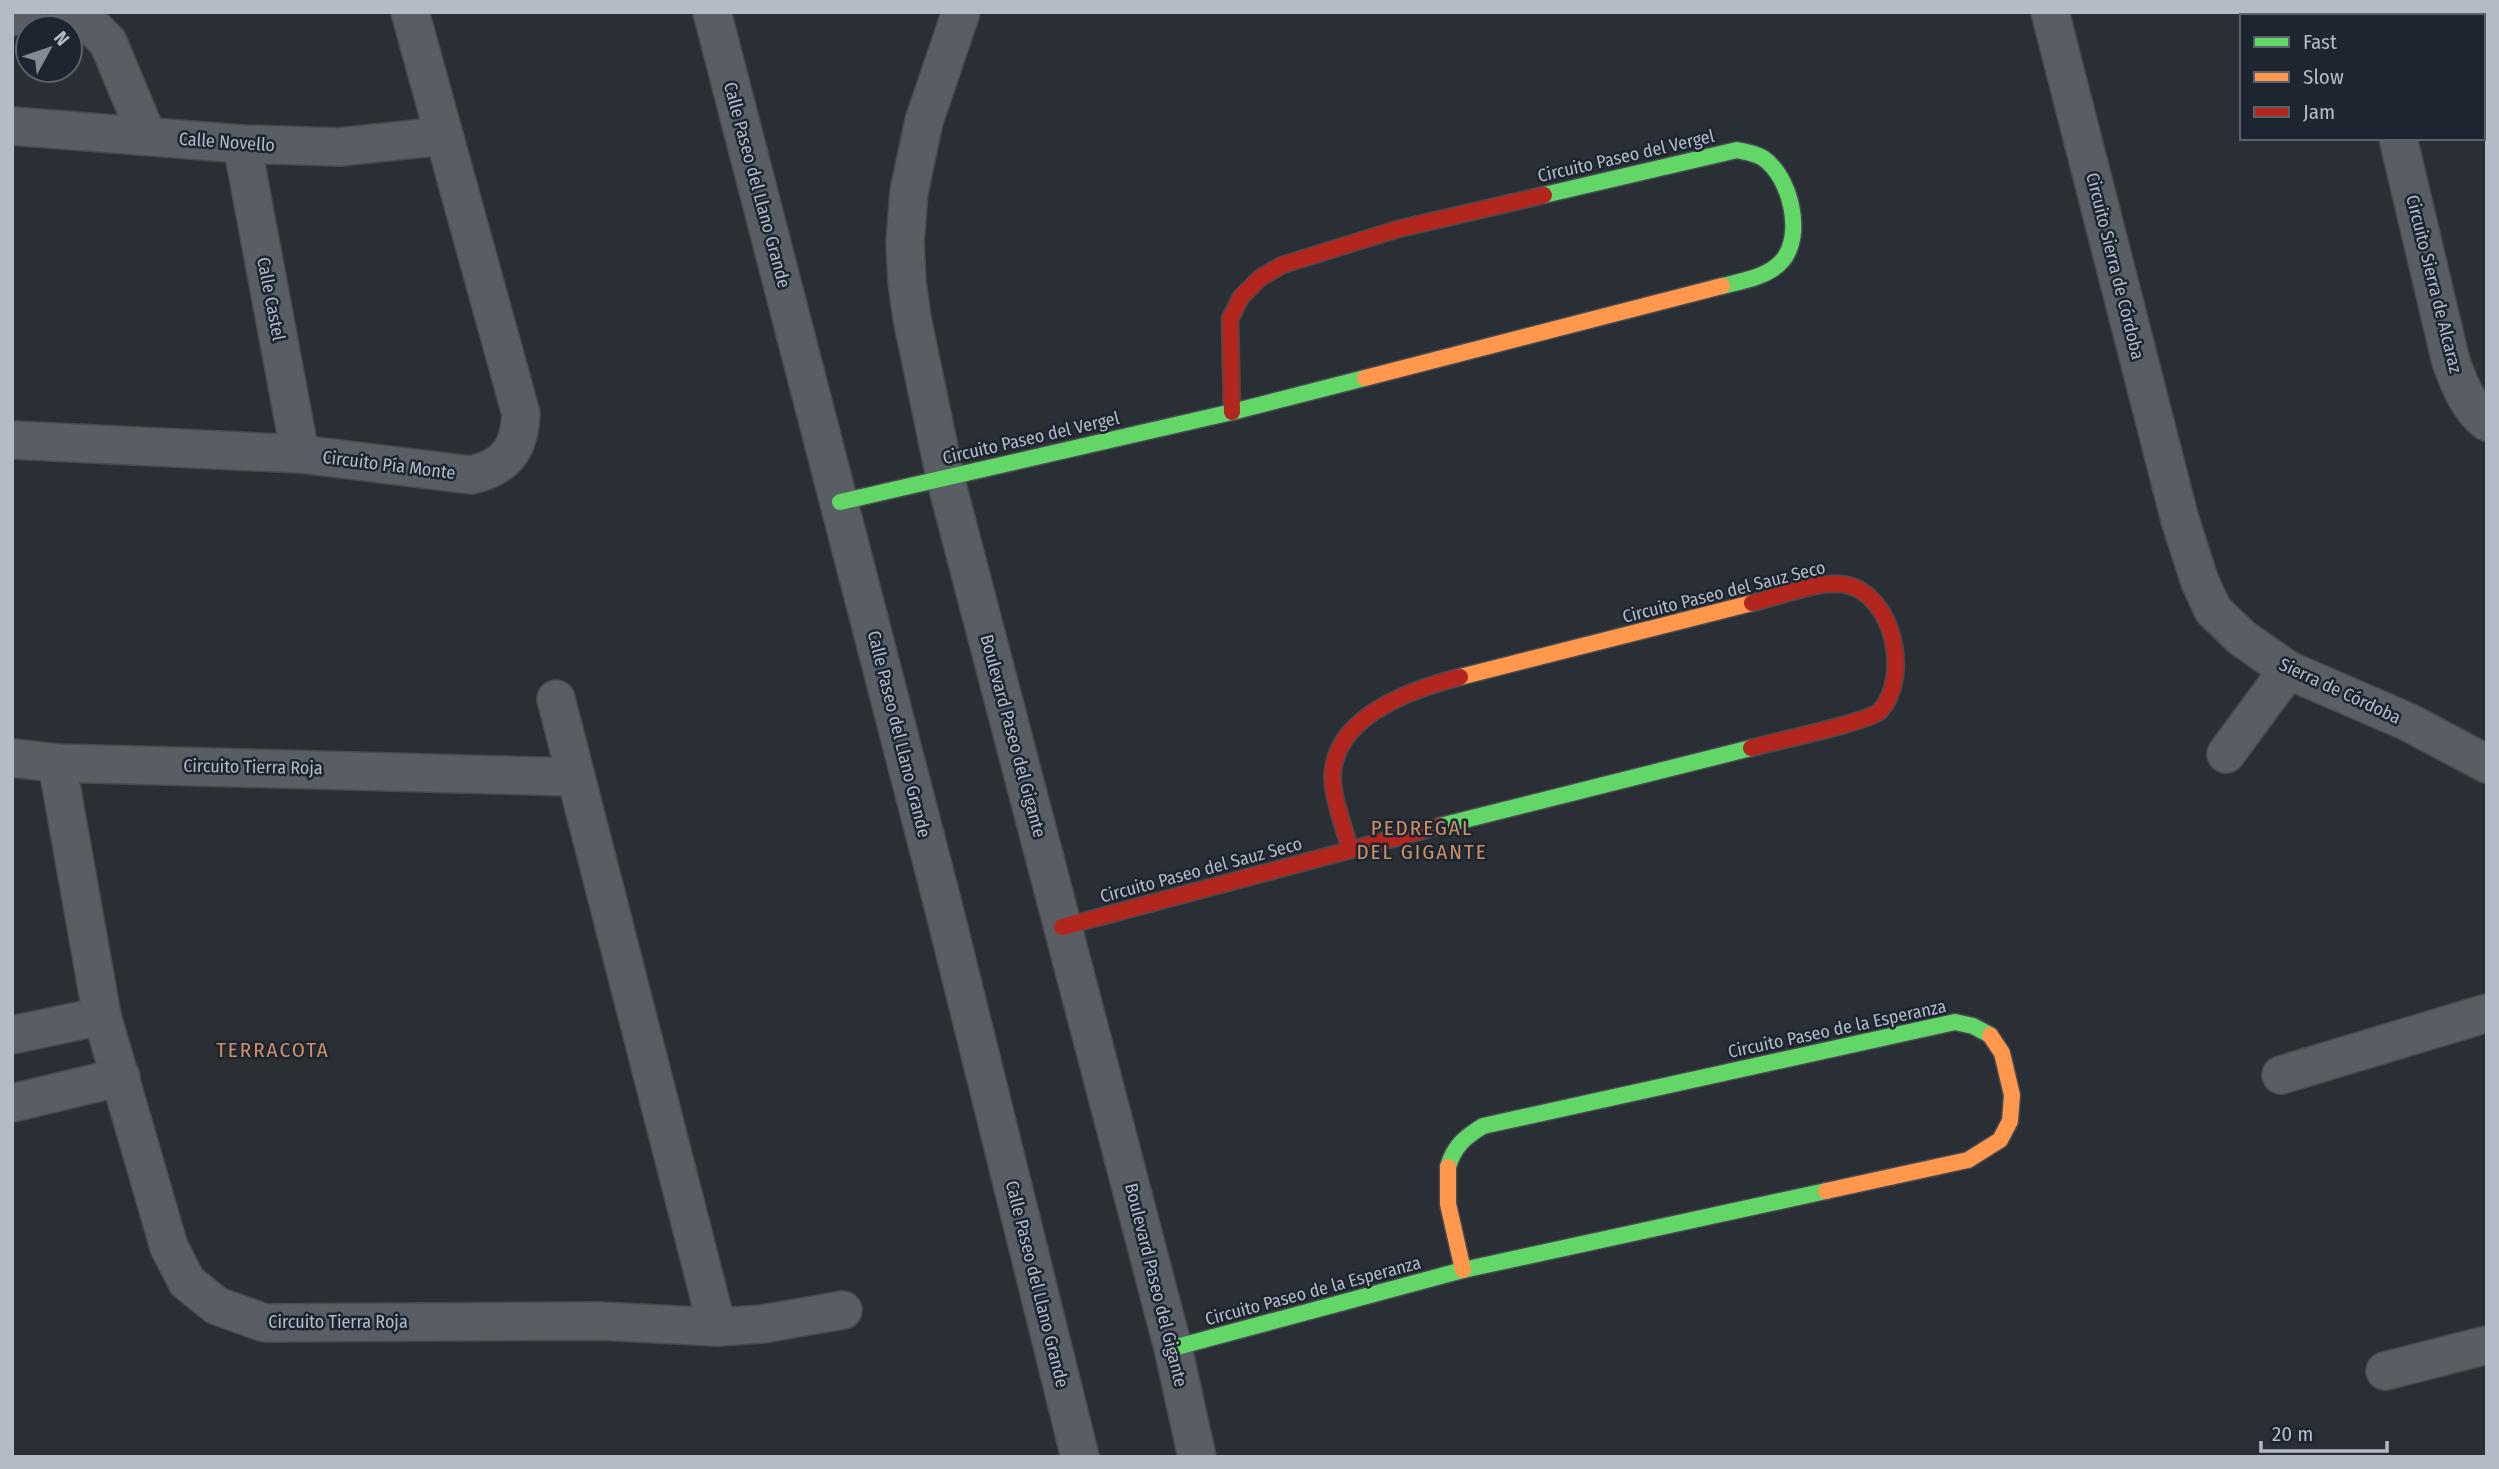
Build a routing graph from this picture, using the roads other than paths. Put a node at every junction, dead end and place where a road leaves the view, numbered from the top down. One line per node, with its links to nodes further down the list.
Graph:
1 (29, 12): 7 (street)
2 (67, 12): 9 (street)
3 (410, 12): 10 (street, Circuito Pía Monte)
4 (712, 12): 18 (street, Calle Paseo del Llano Grande)
5 (961, 12): 17 (street, Boulevard Paseo del Gigante)
6 (2050, 12): 19 (street, Circuito Sierra de Córdoba)
7 (12, 17)
8 (12, 126): 9 (street, Calle Novello)
9 (147, 136): 12 (street, Calle Novello)
10 (443, 136): 12 (street, Calle Novello); 16 (street, Circuito Pía Monte)
11 (2398, 140): 14 (street, Circuito Sierra de Alcaraz)
12 (242, 144): 16 (street, Calle Castel)
13 (1231, 412): 13 (street, Circuito Paseo del Vergel); 17 (street, Circuito Paseo del Vergel)
14 (2487, 422)
15 (12, 440): 16 (street, Circuito Pía Monte)
16 (300, 454)
17 (945, 477): 18 (street, Circuito Paseo del Vergel); 28 (street, Boulevard Paseo del Gigante)
18 (840, 502): 41 (street, Calle Paseo del Llano Grande)
19 (2180, 520): 20 (street, Sierra de Córdoba)
20 (2288, 670): 22 (street); 25 (street, Sierra de Córdoba)
21 (556, 699): 26 (street)
22 (2226, 754)
23 (12, 758): 24 (street, Circuito Tierra Roja)
24 (57, 763): 26 (street, Circuito Tierra Roja); 30 (street, Circuito Tierra Roja)
25 (2487, 764)
26 (575, 777): 37 (street)
27 (1350, 849): 27 (street, Circuito Paseo del Sauz Seco); 28 (street, Circuito Paseo del Sauz Seco)
28 (1062, 927): 39 (street, Boulevard Paseo del Gigante)
29 (2487, 1013): 32 (street)
30 (102, 1016): 31 (street); 33 (street, Circuito Tierra Roja)
31 (12, 1035)
32 (2281, 1075)
33 (121, 1077): 34 (street); 37 (street, Circuito Tierra Roja)
34 (12, 1103)
35 (1463, 1270): 35 (street, Circuito Paseo de la Esperanza); 39 (street, Circuito Paseo de la Esperanza)
36 (844, 1310): 37 (street, Circuito Tierra Roja)
37 (717, 1327)
38 (2487, 1345): 40 (street)
39 (1173, 1348): 42 (street, Boulevard Paseo del Gigante)
40 (2385, 1371)
41 (1080, 1457)
42 (1197, 1457)

